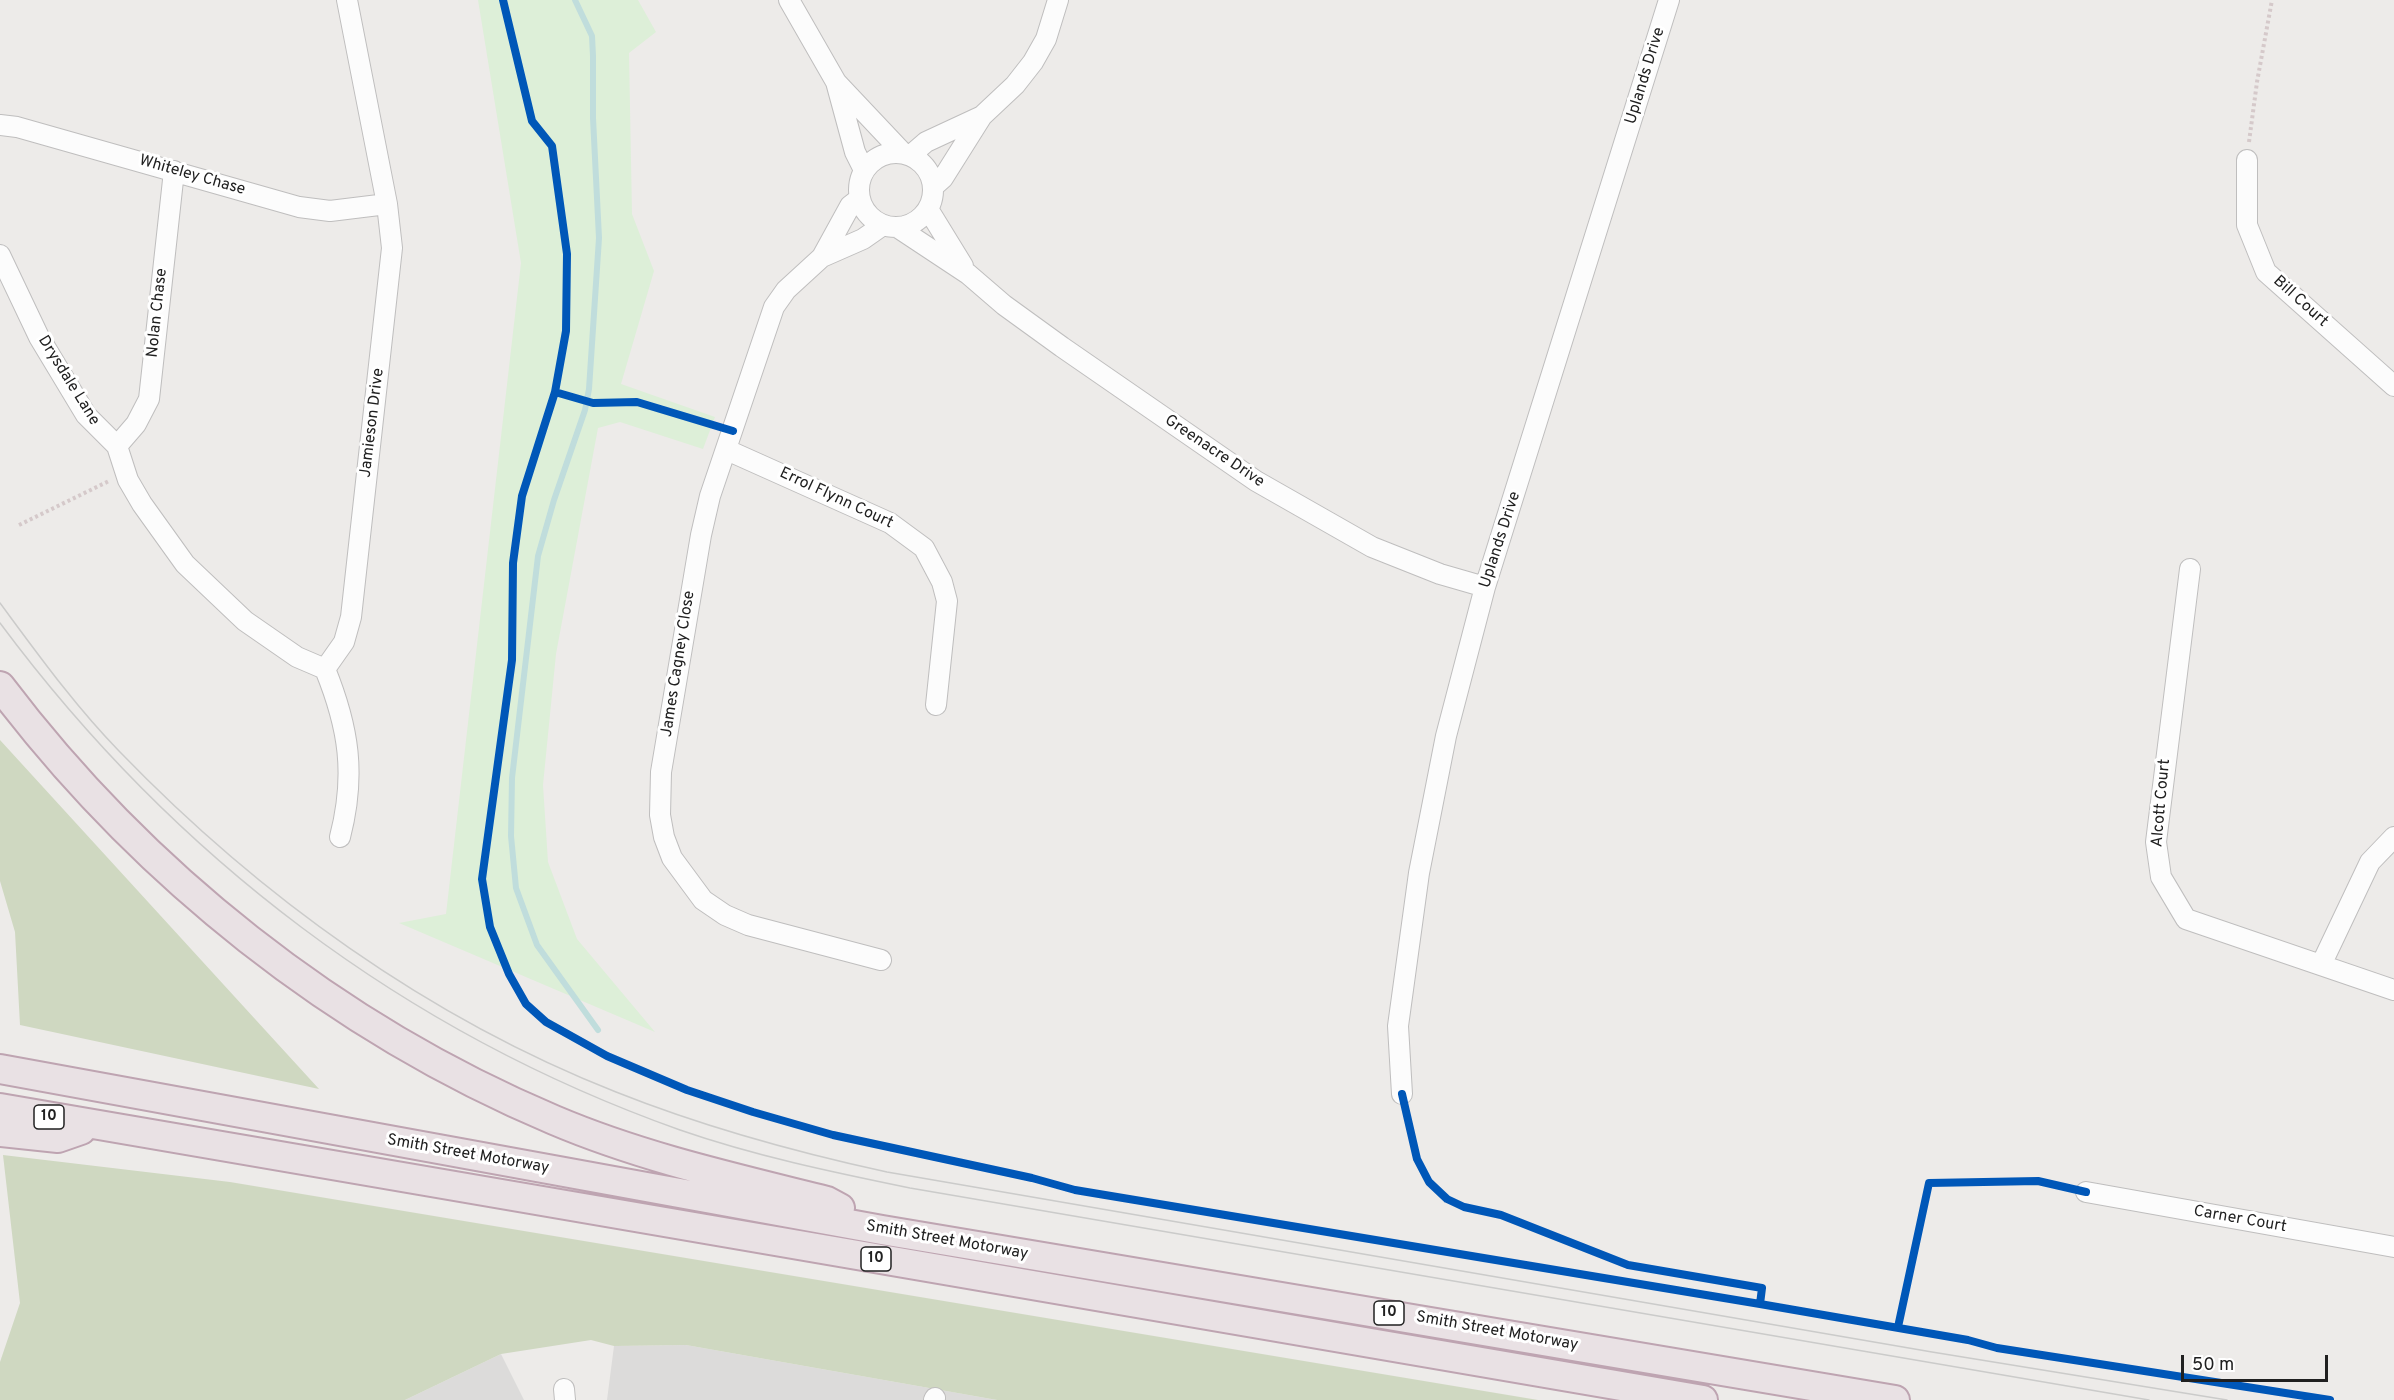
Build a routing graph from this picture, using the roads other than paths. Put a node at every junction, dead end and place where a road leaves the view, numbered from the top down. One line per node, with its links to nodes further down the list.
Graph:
1 (347, 0): 14 (street, Jamieson Drive)
2 (789, 0): 5 (street)
3 (1058, 0): 6 (street)
4 (1669, 0): 24 (street, Uplands Drive)
5 (836, 82): 8 (street); 10 (street)
6 (982, 116): 8 (street); 12 (street)
7 (0, 125): 11 (street, Whiteley Chase)
8 (907, 154): 10 (street); 12 (street)
9 (2247, 160): 20 (street, Bill Court)
10 (864, 170): 13 (street)
11 (174, 171): 14 (street, Whiteley Chase); 21 (street, Nolan Chase)
12 (934, 186): 15 (street)
13 (859, 199): 16 (street); 18 (street, James Cagney Close)
14 (387, 204): 25 (street, Jamieson Drive)
15 (928, 209): 16 (street); 19 (street, Greenacre Drive)
16 (890, 226): 18 (street, James Cagney Close); 19 (street, Greenacre Drive)
17 (0, 255): 21 (street, Drysdale Lane)
18 (822, 257): 22 (street, James Cagney Close)
19 (968, 274): 24 (street, Greenacre Drive)
20 (2394, 386)
21 (117, 446): 25 (street, Drysdale Lane)
22 (727, 450): 27 (street, Errol Flynn Court); 30 (street, James Cagney Close)
23 (2190, 569): 31 (street, Alcott Court)
24 (1485, 587): 34 (street, Uplands Drive)
25 (325, 669): 28 (street)
26 (0, 686): 39 (highway)
27 (936, 705)
28 (340, 837)
29 (2394, 837): 31 (street)
30 (881, 960)
31 (2321, 965): 32 (street, Alcott Court)
32 (2394, 990)
33 (0, 1069): 39 (highway, Smith Street Motorway / 10)
34 (1402, 1094)
35 (0, 1108): 36 (highway, Smith Street Motorway / 10)
36 (98, 1125): 37 (highway); 41 (highway, Smith Street Motorway / 10)
37 (0, 1132)
38 (2086, 1192): 40 (street, Carner Court)
39 (882, 1230): 42 (highway, Smith Street Motorway / 10)
40 (2394, 1247)
41 (1703, 1400)
42 (1895, 1400)

